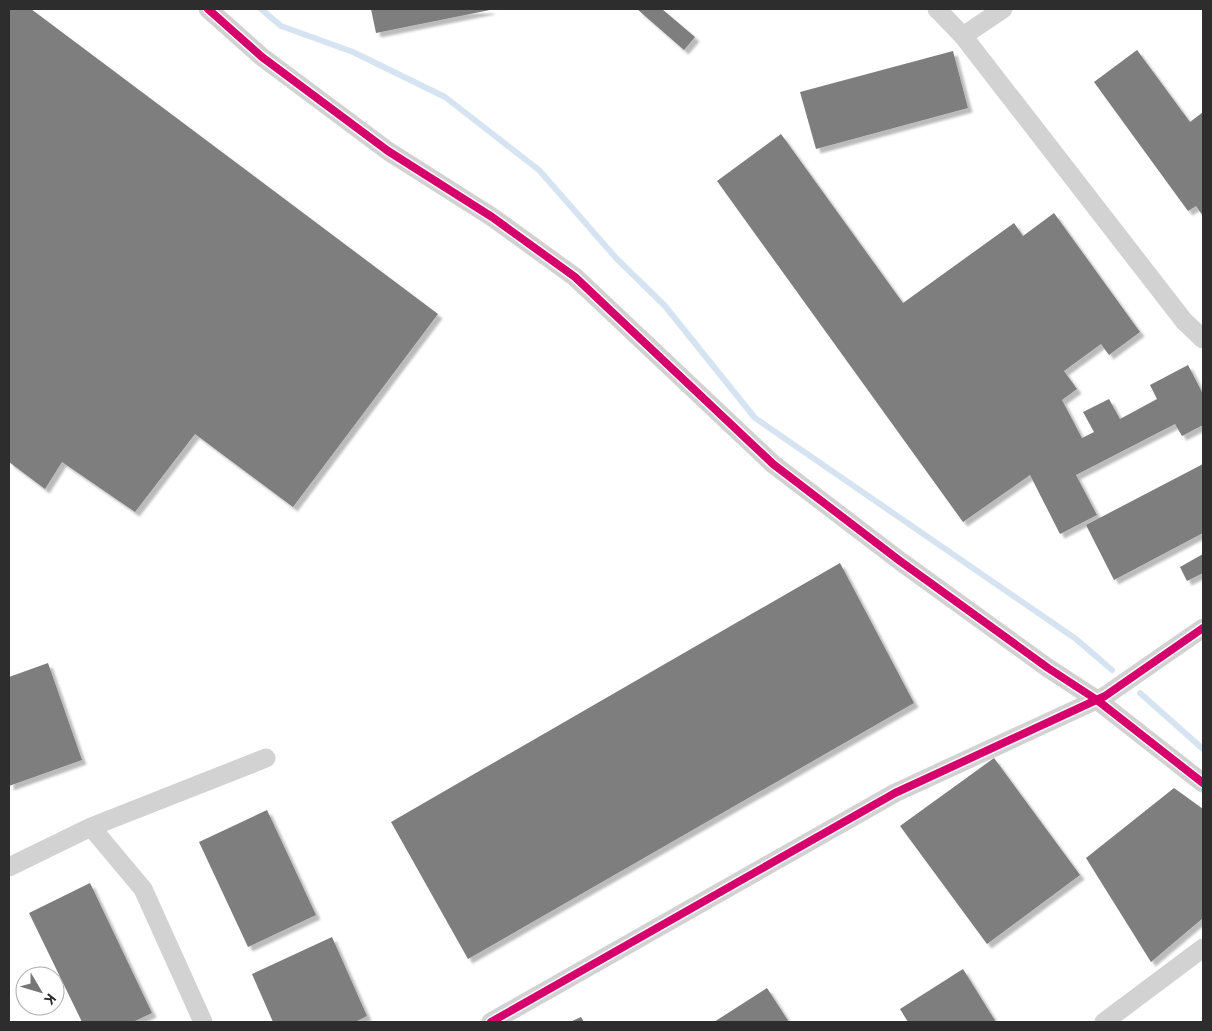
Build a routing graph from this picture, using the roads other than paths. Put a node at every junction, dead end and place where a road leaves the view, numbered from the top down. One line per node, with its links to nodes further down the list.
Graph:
1 (208, 9): 7 (street)
2 (937, 9): 4 (street)
3 (1003, 9): 4 (street)
4 (963, 36): 5 (street)
5 (1203, 339)
6 (1203, 628): 7 (street)
7 (1097, 700): 9 (street); 14 (street)
8 (266, 758): 10 (street)
9 (1203, 782)
10 (91, 827): 11 (street); 13 (street)
11 (9, 867)
12 (1203, 948): 15 (street)
13 (203, 1022)
14 (491, 1022)
15 (1104, 1022)

